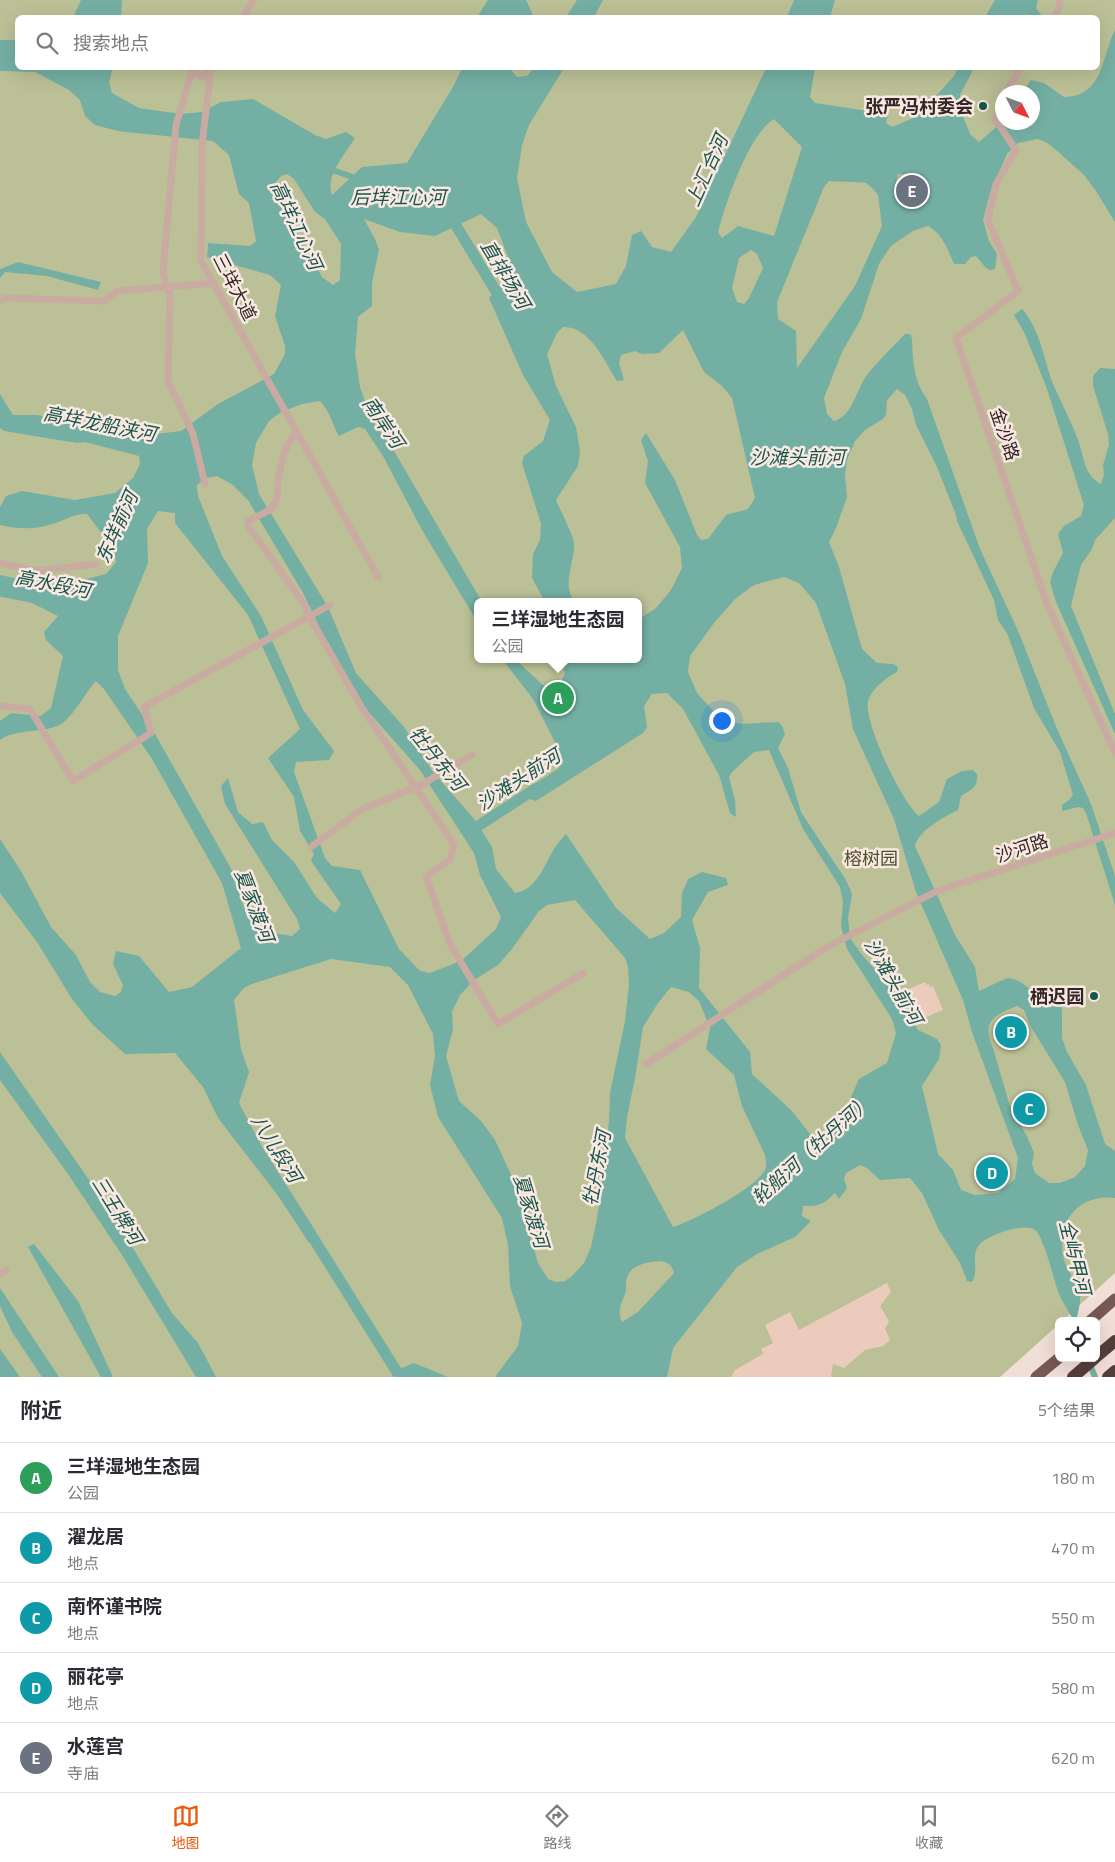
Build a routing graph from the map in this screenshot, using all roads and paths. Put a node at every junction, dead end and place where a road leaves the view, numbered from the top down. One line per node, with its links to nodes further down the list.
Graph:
1 (254, 0): 3 (street)
2 (1060, 0): 4 (street)
3 (244, 15)
4 (1055, 15)
5 (209, 70): 11 (street)
6 (211, 70): 10 (street, 三垟大道)
7 (1019, 70): 8 (street)
8 (1010, 85)
9 (1002, 130): 21 (street, 金沙路)
10 (213, 283): 11 (street); 13 (street, 三垟大道)
11 (166, 286): 12 (street); 14 (street)
12 (0, 300)
13 (297, 432): 17 (street); 19 (street)
14 (204, 482)
15 (0, 563): 16 (street)
16 (96, 564)
17 (378, 577)
18 (330, 605): 19 (street)
19 (309, 616): 20 (street); 23 (street)
20 (0, 706)
21 (1115, 753)
22 (472, 755): 23 (street)
23 (418, 786): 25 (street); 26 (street)
24 (1115, 833): 27 (street, 沙河路)
25 (311, 847)
26 (582, 973)
27 (646, 1064)
28 (1115, 1299): 29 (main road)
29 (1095, 1317)
30 (1113, 1342): 31 (highway)
31 (1100, 1354)
32 (1055, 1362): 36 (main road)
33 (1091, 1362): 35 (highway)
34 (1115, 1371): 37 (highway)
35 (1074, 1376)
36 (1036, 1377)
37 (1108, 1377)

